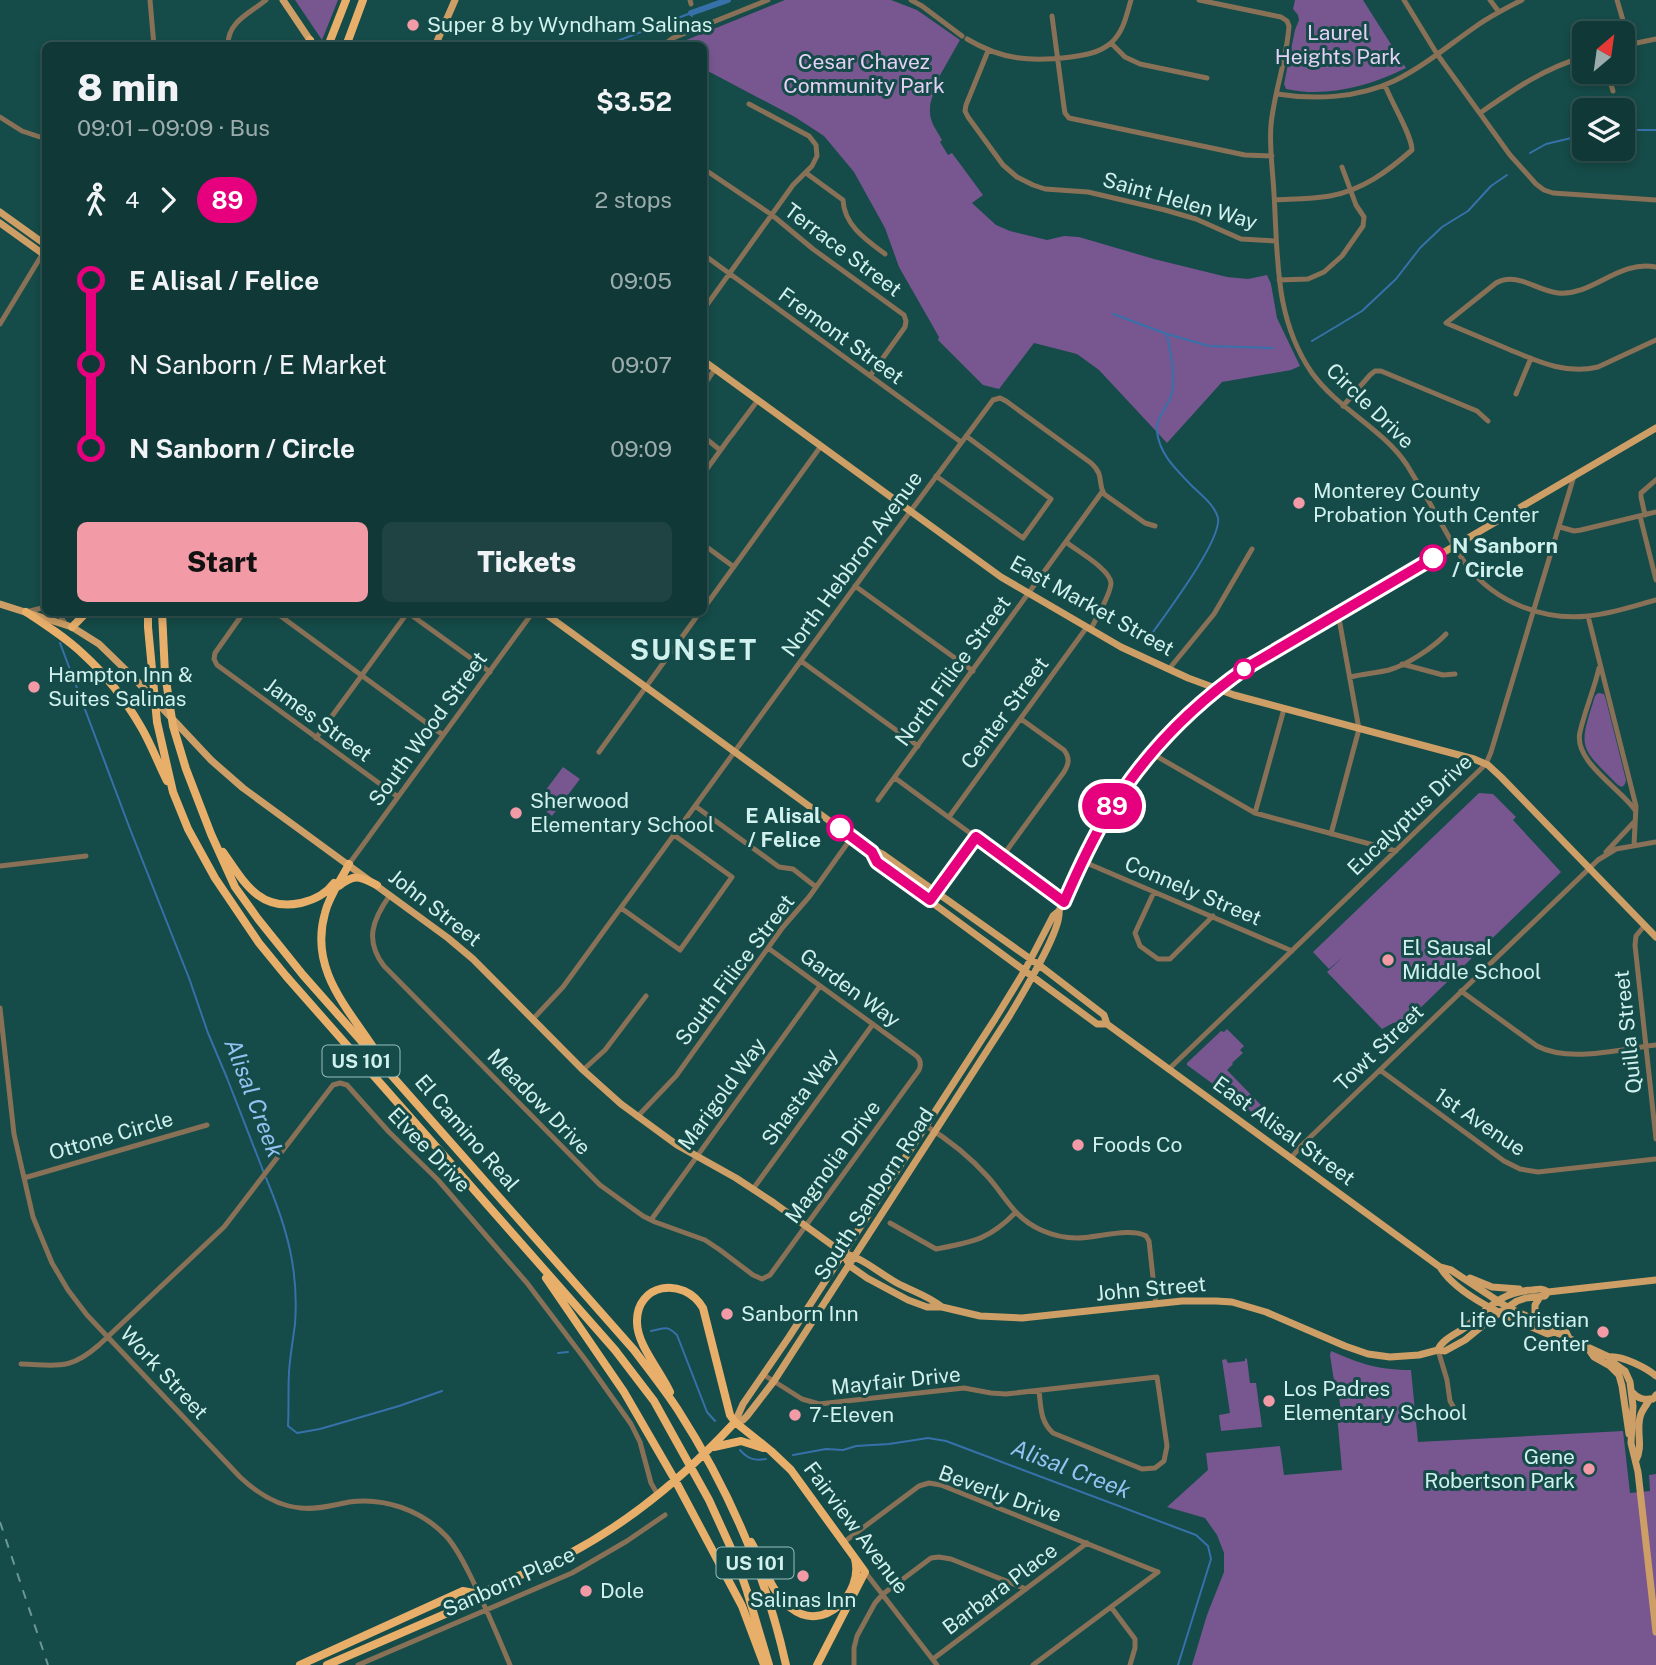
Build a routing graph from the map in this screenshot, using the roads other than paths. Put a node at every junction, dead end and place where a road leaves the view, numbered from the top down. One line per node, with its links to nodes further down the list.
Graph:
1 (150, 0): 19 (street)
2 (266, 0): 20 (street)
3 (283, 0): 21 (main road)
4 (346, 0): 22 (highway)
5 (365, 0): 23 (highway)
6 (455, 0): 24 (main road)
7 (768, 0): 25 (street)
8 (911, 0): 28 (street)
9 (1132, 0): 26 (street)
10 (1199, 0): 36 (street, Circle Drive)
11 (1404, 0): 29 (street)
12 (1490, 0): 15 (street)
13 (1522, 0): 15 (street)
14 (1617, 0): 17 (street)
15 (1499, 12): 29 (street)
16 (1052, 16): 30 (street)
17 (1623, 21)
18 (1656, 38): 27 (street)
19 (154, 42)
20 (228, 42)
21 (310, 42)
22 (330, 42)
23 (347, 42)
24 (437, 42)
25 (668, 42)
26 (1111, 43): 30 (street); 32 (street)
27 (1635, 43)
28 (988, 51): 30 (street); 51 (street, Saint Helen Way)
29 (1437, 54): 34 (street); 38 (street)
30 (1057, 59): 41 (street)
31 (1572, 61): 38 (street)
32 (1207, 78)
33 (1611, 84): 35 (street)
34 (1385, 85): 36 (street); 45 (street)
35 (1614, 91)
36 (1277, 94): 41 (street, Circle Drive)
37 (748, 103): 44 (street)
38 (1480, 113): 47 (street)
39 (0, 117): 40 (street)
40 (42, 138)
41 (1272, 156): 46 (street, Circle Drive)
42 (1342, 167): 45 (street)
43 (707, 171): 49 (street, Terrace Street)
44 (806, 173): 49 (street); 54 (street)
45 (1350, 190): 46 (street); 59 (street)
46 (1275, 200): 51 (street, Circle Drive)
47 (1656, 200)
48 (0, 212): 52 (main road)
49 (772, 215): 58 (street); 66 (street, Terrace Street)
50 (0, 223): 53 (main road)
51 (1276, 241): 59 (street, Circle Drive)
52 (42, 248)
53 (42, 249)
54 (885, 254)
55 (42, 256): 61 (street)
56 (707, 257): 58 (street, Fremont Street)
57 (1656, 267): 63 (street)
58 (728, 273): 60 (street); 66 (street, Fremont Street)
59 (1279, 280): 70 (street, Circle Drive)
60 (707, 304)
61 (0, 324)
62 (1656, 340): 63 (street)
63 (1531, 358): 68 (street)
64 (707, 363): 65 (main road, East Market Street)
65 (715, 369): 67 (street); 69 (main road, East Market Street)
66 (870, 376): 75 (street, Fremont Street)
67 (707, 381)
68 (1516, 394)
69 (758, 400): 76 (main road, East Market Street); 77 (street)
70 (1343, 406): 71 (street); 89 (street, Circle Drive)
71 (1488, 421)
72 (1656, 428): 80 (main road)
73 (966, 436): 75 (street, North Hebbron Avenue); 79 (street); 82 (street, North Hebbron Avenue)
74 (707, 439): 77 (street)
75 (961, 442): 79 (street, North Hebbron Avenue)
76 (821, 446): 83 (main road, East Market Street); 92 (street)
77 (720, 450): 78 (street)
78 (707, 469)
79 (936, 475): 83 (street, North Hebbron Avenue)
80 (1574, 476): 87 (street, Eucalyptus Drive); 89 (main road)
81 (1656, 480): 85 (street)
82 (1102, 492): 86 (street); 88 (street, North Filice Street)
83 (911, 511): 94 (street, North Hebbron Avenue); 95 (main road, East Market Street)
84 (1656, 512): 85 (street)
85 (1643, 516): 87 (street); 93 (street)
86 (1156, 526)
87 (1560, 527): 100 (street, Eucalyptus Drive)
88 (1066, 542): 95 (street, North Filice Street); 116 (street, Center Street)
89 (1455, 546): 100 (street, Circle Drive); 102 (main road)
90 (707, 547): 92 (street)
91 (1252, 549): 121 (street)
92 (734, 567): 98 (street)
93 (1656, 580)
94 (855, 586): 118 (street, North Hebbron Avenue); 122 (street)
95 (1029, 594): 116 (main road, East Market Street); 122 (street, North Filice Street)
96 (1656, 600): 114 (street, Circle Drive)
97 (0, 604): 101 (main road, John Street)
98 (707, 604)
99 (42, 608): 101 (street)
100 (1535, 611): 114 (street, Circle Drive); 140 (street, Eucalyptus Drive)
101 (26, 612): 115 (main road, John Street); 144 (highway)
102 (1338, 613): 126 (street); 128 (main road)
103 (60, 616): 115 (street)
104 (82, 616): 115 (highway)
105 (148, 616): 144 (highway, El Camino Real / US 101)
106 (162, 616): 152 (highway, El Camino Real / US 101)
107 (241, 616): 135 (street, James Street)
108 (281, 616): 125 (street)
109 (405, 616): 125 (street)
110 (411, 616): 123 (street)
111 (530, 616): 123 (street, South Wood Street)
112 (549, 616): 127 (main road, East Alisal Street)
113 (697, 616): 127 (street)
114 (1588, 616): 119 (street)
115 (70, 626): 165 (main road, John Street)
116 (1089, 628): 121 (main road, East Market Street); 132 (street, Center Street)
117 (1446, 634): 120 (street)
118 (801, 661): 136 (street); 138 (street, North Hebbron Avenue)
119 (1599, 662): 129 (street); 130 (street)
120 (1402, 664): 124 (street); 126 (street)
121 (1169, 669): 128 (main road, East Market Street)
122 (973, 671): 136 (street, North Filice Street)
123 (490, 672): 134 (street, South Wood Street)
124 (1455, 674)
125 (362, 675): 134 (street); 135 (street)
126 (1350, 677): 133 (street)
127 (646, 687): 137 (street); 138 (main road, East Alisal Street)
128 (1217, 689): 131 (main road, East Market Street); 139 (main road)
129 (1591, 697): 130 (street); 143 (street)
130 (1609, 698): 142 (street)
131 (1284, 709): 133 (main road, East Market Street); 148 (street)
132 (1021, 719): 150 (street, Center Street); 162 (street)
133 (1359, 729): 140 (main road, East Market Street); 153 (street)
134 (443, 735): 145 (street, South Wood Street)
135 (316, 738): 145 (street, James Street)
136 (918, 746): 141 (street, North Filice Street)
137 (599, 752)
138 (735, 752): 147 (street, North Hebbron Avenue); 155 (main road, East Alisal Street)
139 (1151, 753): 148 (street); 164 (main road)
140 (1486, 764): 159 (street, Eucalyptus Drive); 167 (main road, East Market Street)
141 (895, 778): 146 (street, North Filice Street); 150 (street)
142 (1629, 779): 143 (street); 149 (street)
143 (1613, 786): 149 (street)
144 (173, 792): 217 (highway, El Camino Real / US 101)
145 (398, 797): 165 (street, South Wood Street)
146 (878, 800)
147 (695, 806): 154 (street, North Hebbron Avenue); 169 (street)
148 (1255, 813): 153 (street)
149 (1636, 813): 151 (street)
150 (949, 817): 156 (street)
151 (1635, 821): 158 (street); 163 (street)
152 (211, 834): 165 (highway); 200 (highway, El Camino Real / US 101)
153 (1331, 834): 159 (street)
154 (674, 835): 176 (street, North Hebbron Avenue); 176 (street)
155 (852, 836): 160 (main road, East Alisal Street); 169 (street, South Filice Street)
156 (976, 837): 162 (street); 170 (street)
157 (1656, 842): 158 (street, Towt Street)
158 (1633, 845): 163 (street, Towt Street)
159 (1396, 851): 182 (street, Eucalyptus Drive)
160 (872, 852): 170 (main road, East Alisal Street); 174 (main road, East Alisal Street)
161 (86, 856): 166 (street)
162 (1002, 857): 175 (street)
163 (1598, 860): 167 (street, Towt Street)
164 (1082, 861): 171 (street, Connely Street); 175 (main road)
165 (349, 864): 168 (main road, John Street); 172 (highway)
166 (0, 866)
167 (1589, 868): 179 (main road, East Market Street); 188 (street, Towt Street)
168 (377, 885): 172 (highway); 173 (main road, John Street)
169 (816, 887): 181 (street, South Filice Street)
170 (936, 891): 174 (street); 183 (main road, East Alisal Street)
171 (1154, 892): 178 (street, Connely Street); 178 (street)
172 (333, 893): 200 (highway)
173 (390, 895): 191 (main road, John Street); 212 (street, Meadow Drive)
174 (930, 900): 185 (main road, East Alisal Street)
175 (1064, 902): 177 (main road)
176 (621, 908): 191 (street, North Hebbron Avenue)
177 (1059, 911): 183 (main road, South Sanborn Road); 184 (main road, South Sanborn Road)
178 (1213, 916): 182 (street, Connely Street)
179 (1645, 925): 180 (main road, East Market Street); 195 (street, Quilla Street)
180 (1656, 937)
181 (768, 948): 187 (street, Garden Way); 201 (street, South Filice Street)
182 (1292, 951): 197 (street, Eucalyptus Drive)
183 (1031, 960): 184 (main road, East Alisal Street); 185 (main road, South Sanborn Road)
184 (1039, 965): 186 (main road, South Sanborn Road); 193 (main road, East Alisal Street)
185 (1025, 971): 186 (main road, East Alisal Street); 203 (main road, South Sanborn Road)
186 (1033, 976): 193 (main road, East Alisal Street); 204 (main road, South Sanborn Road)
187 (820, 986): 192 (street, Garden Way); 206 (street, Marigold Way)
188 (1461, 990): 195 (street); 199 (street, Towt Street)
189 (646, 996): 198 (street)
190 (0, 1008): 209 (street, Work Street)
191 (533, 1019): 198 (main road, John Street)
192 (873, 1024): 196 (street, Garden Way); 210 (street, Shasta Way)
193 (1108, 1024): 197 (main road, East Alisal Street)
194 (1656, 1045): 195 (street)
195 (1646, 1046): 205 (street, Quilla Street)
196 (914, 1054): 214 (street, Magnolia Drive)
197 (1170, 1068): 207 (main road, East Alisal Street)
198 (583, 1070): 201 (main road, John Street)
199 (1380, 1070): 207 (street, Towt Street); 208 (street, 1st Avenue)
200 (391, 1073): 246 (highway, El Camino Real / US 101)
201 (637, 1117): 206 (main road, John Street)
202 (207, 1125): 209 (street, Ottone Circle)
203 (926, 1126): 204 (street); 215 (main road, South Sanborn Road)
204 (936, 1132): 211 (street); 216 (main road, South Sanborn Road)
205 (1656, 1139)
206 (696, 1156): 210 (main road, John Street); 212 (street, Marigold Way)
207 (1291, 1158): 219 (main road, East Alisal Street)
208 (1656, 1159)
209 (24, 1178): 233 (street, Work Street)
210 (753, 1189): 214 (main road, John Street)
211 (1016, 1212): 213 (street); 227 (street)
212 (650, 1220): 221 (street, Meadow Drive)
213 (890, 1223)
214 (806, 1226): 215 (main road, John Street); 221 (street, Magnolia Drive)
215 (843, 1253): 216 (main road, John Street); 218 (main road, John Street); 240 (main road, South Sanborn Road)
216 (856, 1256): 218 (main road, South Sanborn Road); 228 (main road, John Street)
217 (538, 1264): 253 (highway); 272 (highway, El Camino Real / US 101)
218 (850, 1266): 228 (main road, John Street); 242 (main road, South Sanborn Road)
219 (1440, 1267): 220 (main road, East Alisal Street); 229 (main road, East Alisal Street)
220 (1451, 1270): 223 (main road); 226 (main road, East Alisal Street)
221 (755, 1277)
222 (1656, 1280): 224 (main road)
223 (1527, 1290): 224 (main road); 226 (main road, John Street)
224 (1548, 1292): 225 (main road, John Street)
225 (1540, 1297): 230 (main road, John Street); 234 (main road)
226 (1497, 1301): 229 (main road, John Street); 230 (main road, East Alisal Street)
227 (1156, 1305): 228 (main road, John Street); 236 (main road, John Street)
228 (942, 1307)
229 (1489, 1307): 231 (main road, East Alisal Street); 236 (main road, John Street)
230 (1507, 1307): 231 (main road, John Street); 232 (main road, East Alisal Street)
231 (1499, 1313): 232 (main road, East Alisal Street); 236 (main road, John Street)
232 (1555, 1332): 234 (main road, East Alisal Street)
233 (108, 1336): 238 (street, Elvee Drive); 254 (street, Elvee Drive); 262 (street, Work Street)
234 (1569, 1338): 235 (main road, East Alisal Street)
235 (1587, 1346): 237 (main road, East Alisal Street); 249 (main road)
236 (1438, 1350): 247 (street)
237 (1609, 1357): 239 (main road, East Alisal Street); 241 (main road, East Alisal Street)
238 (21, 1364)
239 (1653, 1371): 241 (main road)
240 (764, 1375): 242 (street, Mayfair Drive); 248 (main road, South Sanborn Road)
241 (1634, 1377): 244 (main road)
242 (774, 1381): 243 (street, Mayfair Drive); 248 (main road, South Sanborn Road)
243 (1039, 1391): 243 (street, Mayfair Drive)
244 (1631, 1391): 245 (main road); 249 (main road)
245 (1654, 1398): 252 (main road)
246 (678, 1410): 248 (highway); 256 (highway, El Camino Real / US 101)
247 (1458, 1415)
248 (735, 1422): 250 (highway, South Sanborn Road); 251 (highway, Fairview Avenue)
249 (1631, 1443): 252 (main road)
250 (711, 1447): 251 (highway); 253 (highway, South Sanborn Road)
251 (771, 1451): 257 (highway, Fairview Avenue)
252 (1636, 1460): 266 (main road)
253 (676, 1480): 254 (highway, South Sanborn Road); 272 (highway)
254 (658, 1495): 262 (highway, South Sanborn Road)
255 (665, 1515): 265 (street, Sanborn Place)
256 (736, 1517): 259 (highway); 273 (highway, El Camino Real / US 101)
257 (844, 1542): 258 (street, Beverly Drive); 259 (highway, Fairview Avenue)
258 (1087, 1543): 261 (street, Barbara Place); 264 (street, Beverly Drive)
259 (854, 1556): 260 (highway, Fairview Avenue)
260 (865, 1572): 263 (street, Fairview Avenue); 274 (highway)
261 (1026, 1590): 263 (street); 267 (street, Barbara Place)
262 (479, 1594): 265 (street, Work Street); 268 (highway, South Sanborn Road); 269 (highway, South Sanborn Road)
263 (883, 1594): 267 (street, Fairview Avenue); 275 (street)
264 (1111, 1606): 277 (street); 278 (street)
265 (486, 1610): 270 (street, Sanborn Place); 271 (street, Work Street)
266 (1656, 1632)
267 (933, 1659): 276 (street, Fairview Avenue)
268 (300, 1665)
269 (327, 1665)
270 (358, 1665)
271 (510, 1665)
272 (766, 1665)
273 (786, 1665)
274 (817, 1665)
275 (854, 1665)
276 (937, 1665)
277 (1033, 1665)
278 (1130, 1665)

